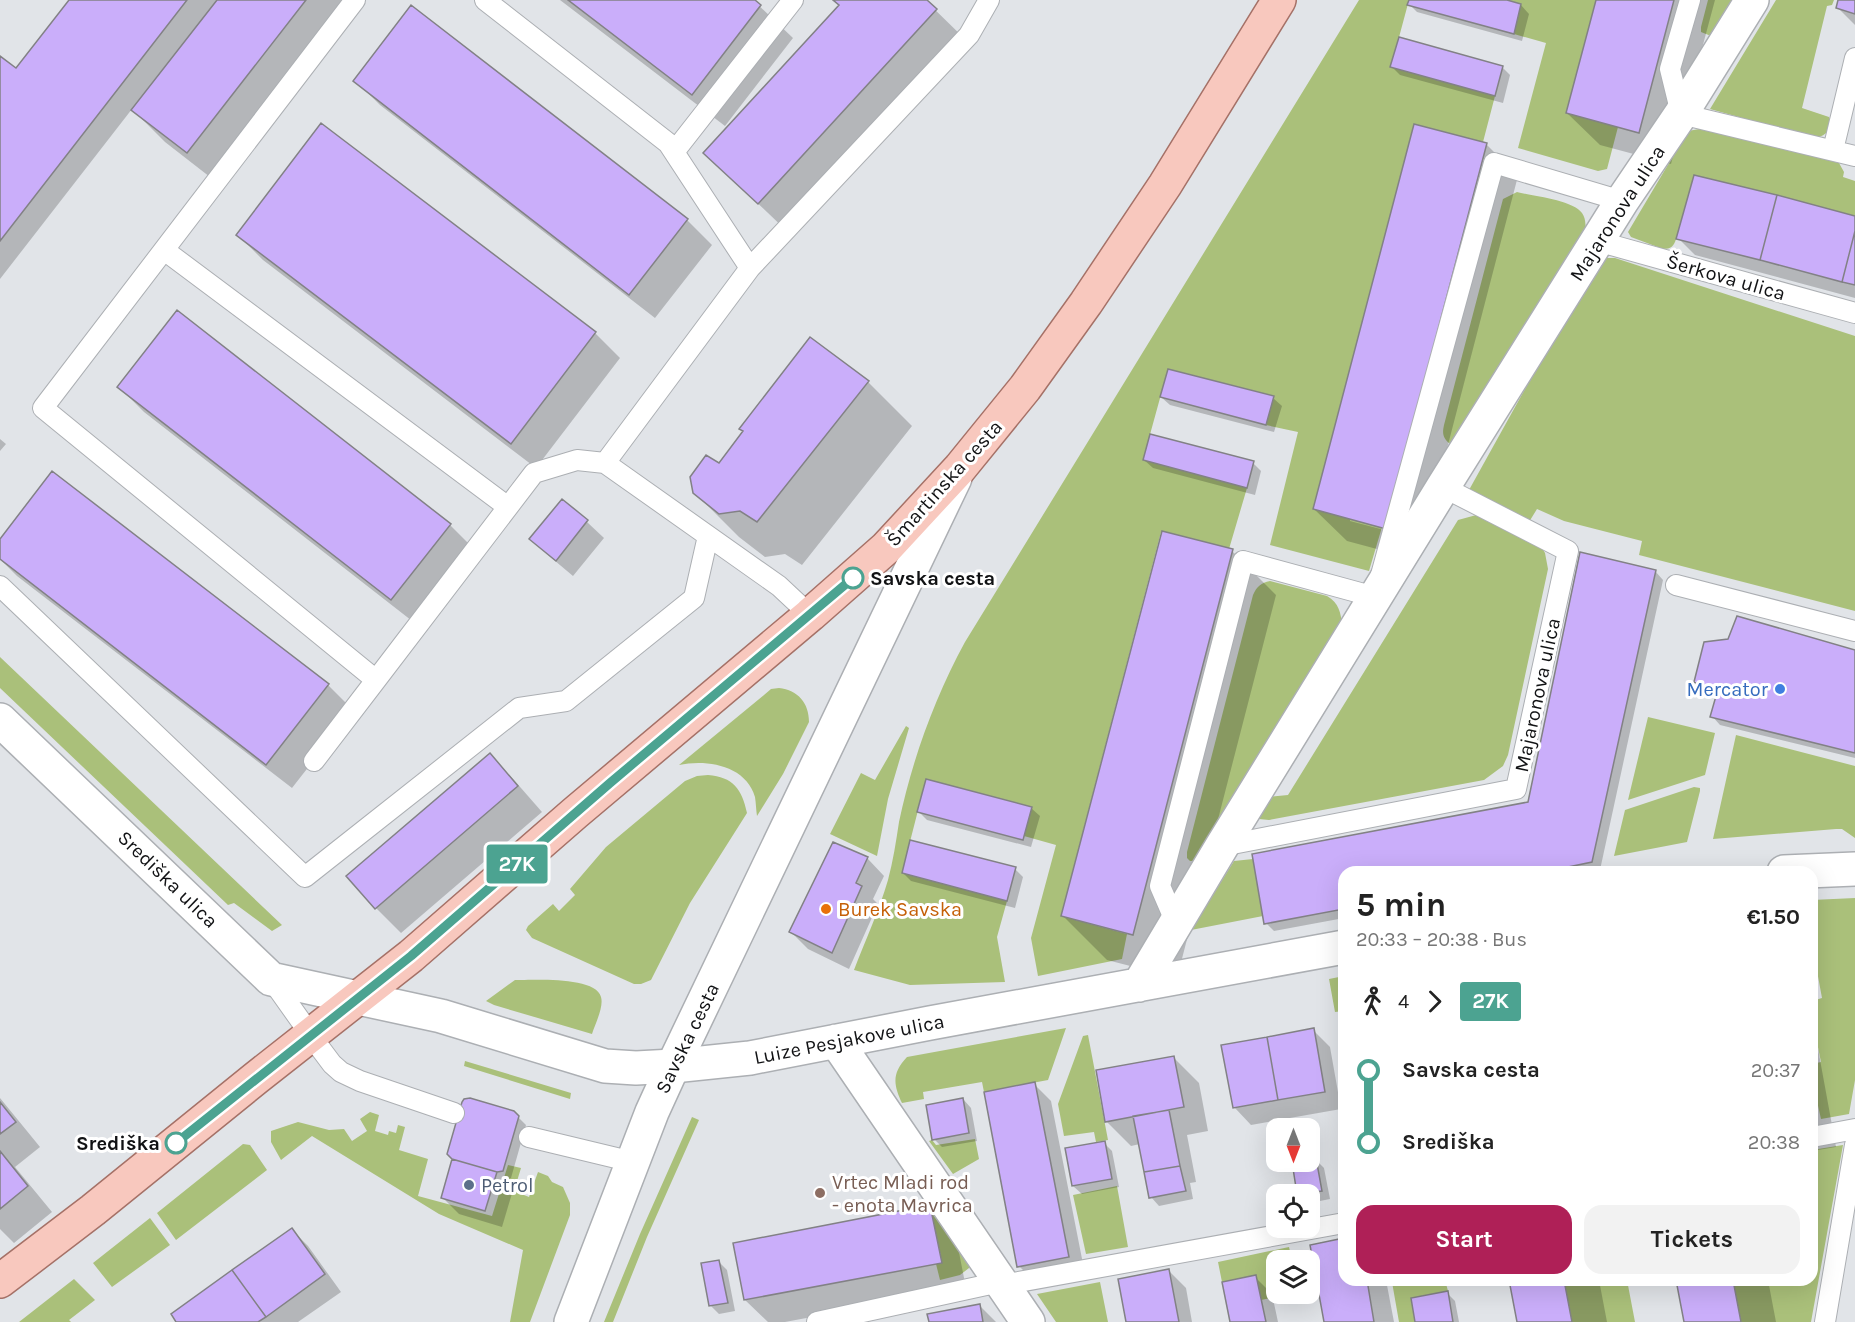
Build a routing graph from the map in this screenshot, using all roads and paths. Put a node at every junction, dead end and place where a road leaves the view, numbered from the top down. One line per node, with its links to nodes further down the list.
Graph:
1 (355, 0): 15 (lane)
2 (486, 0): 11 (lane)
3 (793, 0): 11 (lane)
4 (988, 0): 16 (lane)
5 (1279, 0): 19 (main road, Šmartinska cesta)
6 (1690, 0): 9 (lane)
7 (1752, 0): 9 (street, Majaronova ulica)
8 (1855, 58): 10 (lane)
9 (1681, 114): 10 (lane); 13 (street, Majaronova ulica)
10 (1833, 150): 12 (lane)
11 (674, 152): 16 (lane)
12 (1855, 156)
13 (1622, 201): 14 (street, Majaronova ulica); 25 (lane)
14 (1598, 241): 17 (lane, Šerkova ulica); 20 (street, Majaronova ulica)
15 (164, 250): 21 (lane); 28 (lane)
16 (750, 268): 18 (lane)
17 (1855, 313)
18 (605, 463): 21 (lane); 22 (lane)
19 (960, 468): 26 (main road, Šmartinska cesta); 41 (street, Savska cesta)
20 (1443, 487): 25 (street, Majaronova ulica); 31 (lane, Majaronova ulica)
21 (508, 507): 28 (lane)
22 (708, 536): 24 (lane); 26 (lane)
23 (1676, 585): 27 (lane)
24 (0, 586)
25 (1375, 597): 31 (street, Majaronova ulica); 34 (lane)
26 (810, 615): 38 (main road, Šmartinska cesta)
27 (1855, 631)
28 (376, 680): 30 (lane)
29 (0, 720): 36 (street, Središka ulica)
30 (314, 761)
31 (1222, 846): 34 (street, Majaronova ulica)
32 (1855, 869): 33 (street)
33 (1818, 871)
34 (1176, 923): 37 (street, Majaronova ulica)
35 (1338, 948): 37 (street, Luize Pesjakove ulica)
36 (271, 979): 38 (street); 39 (lane)
37 (1139, 986): 40 (street, Luize Pesjakove ulica)
38 (357, 997): 39 (main road, Šmartinska cesta); 41 (street, Luize Pesjakove ulica)
39 (311, 1034): 42 (lane); 49 (main road, Šmartinska cesta)
40 (836, 1041): 41 (street, Luize Pesjakove ulica); 50 (street)
41 (673, 1066): 47 (street, Savska cesta)
42 (454, 1113)
43 (1855, 1129): 44 (lane)
44 (1818, 1136)
45 (529, 1137): 47 (lane)
46 (1855, 1145): 54 (lane)
47 (633, 1162): 51 (street, Savska cesta)
48 (1338, 1223): 50 (lane)
49 (0, 1281)
50 (1001, 1283): 52 (lane); 53 (street)
51 (571, 1322)
52 (817, 1322)
53 (1028, 1322)
54 (1826, 1322)

